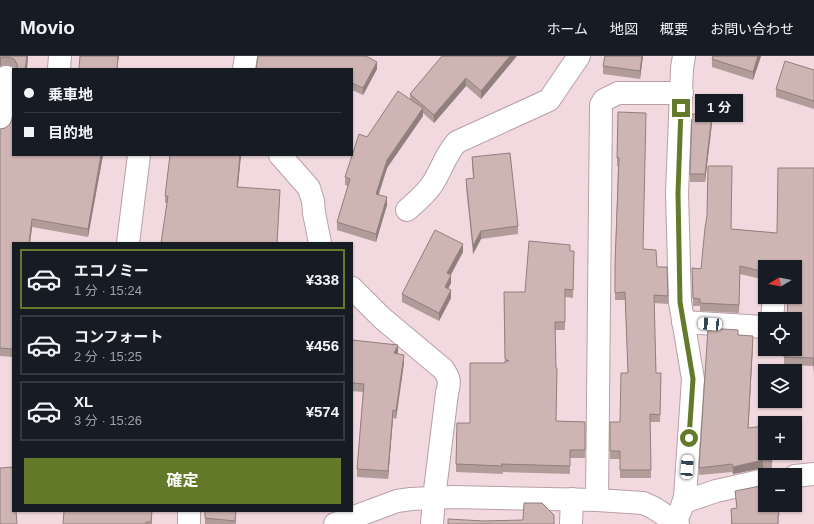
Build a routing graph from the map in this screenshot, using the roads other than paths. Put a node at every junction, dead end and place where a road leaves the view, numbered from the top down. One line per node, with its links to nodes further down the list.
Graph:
1 (60, 56): 5 (street)
2 (246, 56): 6 (street)
3 (579, 56): 12 (street)
4 (684, 56): 8 (street)
5 (59, 68)
6 (244, 68)
7 (6, 77): 9 (street)
8 (682, 94): 16 (street); 23 (street)
9 (0, 125)
10 (139, 156): 13 (street)
11 (281, 156): 14 (street)
12 (407, 210)
13 (128, 242)
14 (320, 242)
15 (353, 289): 21 (street)
16 (683, 322): 17 (street); 24 (street)
17 (758, 327)
18 (814, 474): 19 (street)
19 (802, 475)
20 (758, 482): 24 (street)
21 (434, 498): 22 (street); 28 (street); 29 (street)
22 (572, 499): 23 (street); 30 (street)
23 (597, 500): 26 (street)
24 (684, 502): 26 (street)
25 (190, 512): 27 (street)
26 (676, 523)
27 (188, 524)
28 (335, 524)
29 (432, 524)
30 (571, 524)

